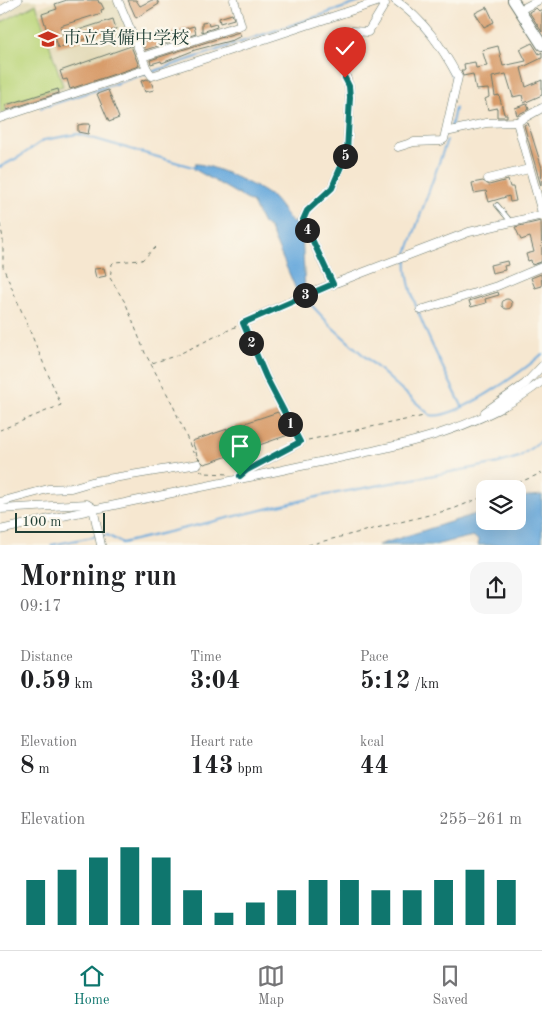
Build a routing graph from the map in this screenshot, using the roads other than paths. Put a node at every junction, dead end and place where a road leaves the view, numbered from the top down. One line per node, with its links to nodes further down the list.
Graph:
1 (18, 0): 9 (street)
2 (118, 0): 11 (street)
3 (234, 0): 11 (street)
4 (384, 0): 12 (street); 24 (street)
5 (395, 0): 16 (street)
6 (513, 0): 8 (main road)
7 (539, 0): 8 (street)
8 (520, 10): 10 (main road)
9 (0, 11)
10 (542, 45)
11 (144, 56): 12 (street)
12 (148, 72): 14 (street)
13 (542, 108): 15 (street)
14 (0, 118)
15 (516, 122): 16 (street); 18 (street)
16 (446, 132): 17 (street)
17 (398, 147)
18 (529, 169): 19 (street); 21 (street)
19 (488, 178)
20 (497, 205): 22 (lane)
21 (542, 214): 22 (street)
22 (511, 222): 24 (street)
23 (542, 267): 25 (street)
24 (333, 284): 30 (street)
25 (421, 310)
26 (542, 366): 28 (street)
27 (542, 382): 28 (street)
28 (481, 418): 30 (street)
29 (198, 464): 31 (street)
30 (240, 478): 33 (street)
31 (0, 502)
32 (0, 509): 33 (street)
33 (94, 511): 34 (street); 35 (street)
34 (0, 530)
35 (101, 545)

